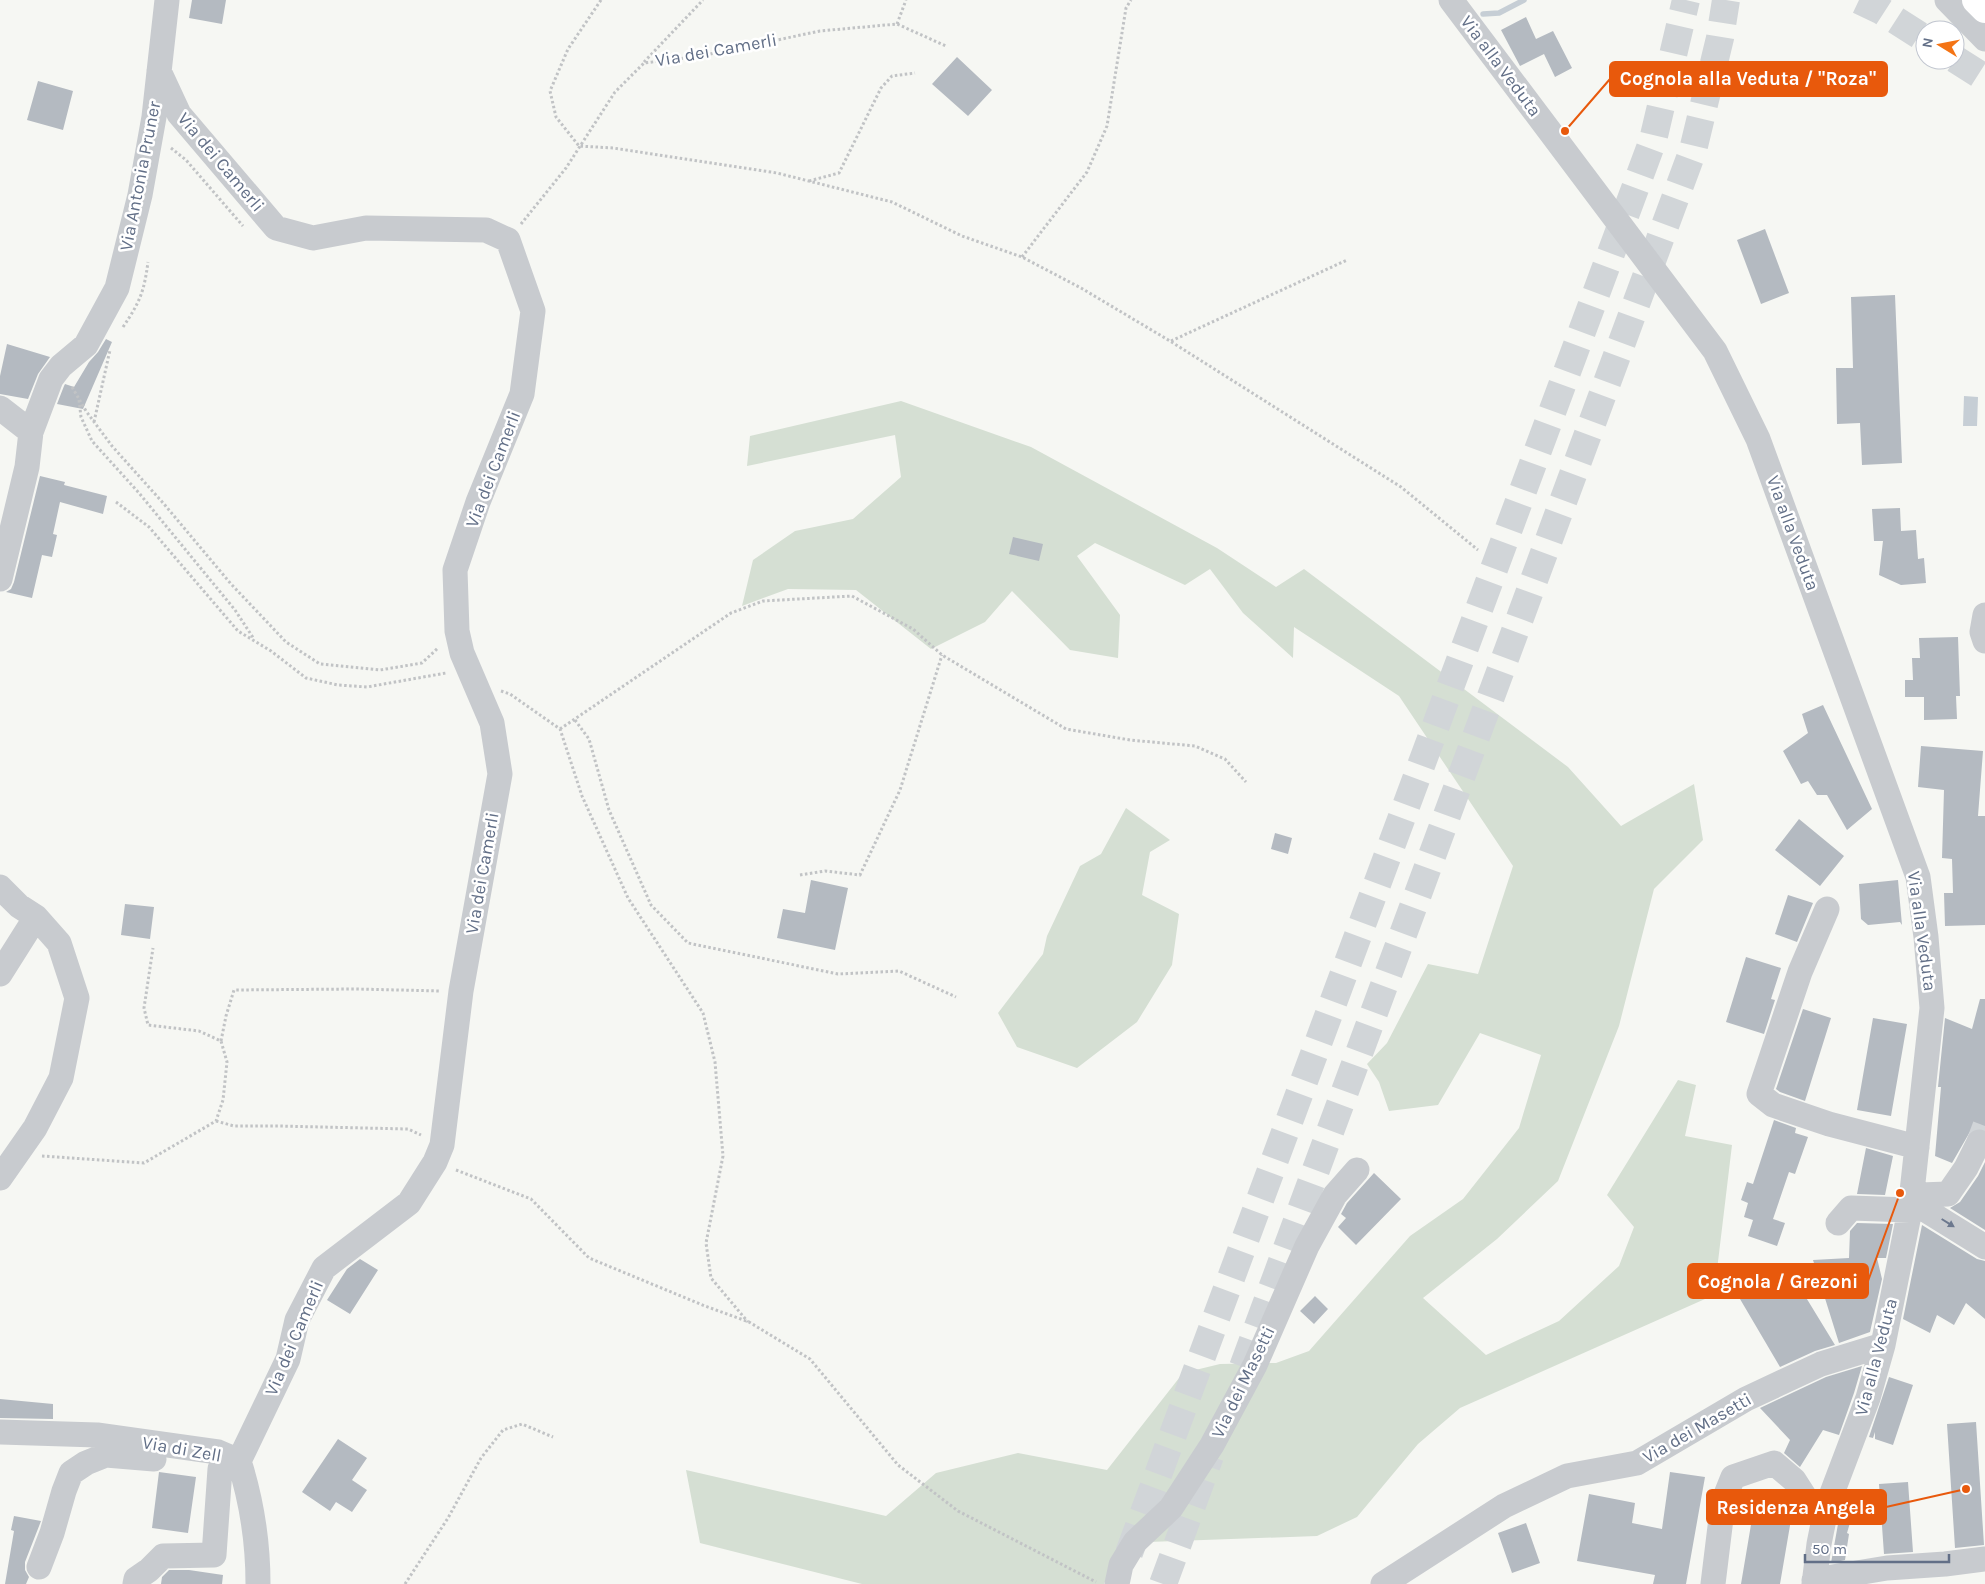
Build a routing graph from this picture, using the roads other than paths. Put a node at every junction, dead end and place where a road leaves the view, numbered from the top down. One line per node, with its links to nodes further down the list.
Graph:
1 (167, 0): 7 (street, Via Antonia Pruner)
2 (1451, 0): 18 (street, Via alla Veduta)
3 (1947, 0): 6 (street)
4 (1976, 0): 5 (highway)
5 (1985, 9)
6 (1985, 39)
7 (159, 71): 9 (street, Via Antonia Pruner); 26 (street, Via dei Camerli)
8 (0, 408): 9 (street)
9 (30, 432): 10 (street)
10 (0, 579)
11 (1985, 615): 12 (street)
12 (1985, 641)
13 (0, 887): 15 (street)
14 (1827, 909): 18 (street)
15 (36, 917): 16 (street); 20 (street)
16 (0, 974)
17 (1979, 1142): 21 (street)
18 (1916, 1147): 21 (street, Via alla Veduta)
19 (1357, 1170): 34 (street, Via dei Masetti)
20 (0, 1178)
21 (1910, 1205): 22 (street); 23 (street, one-way to 23); 24 (street, Via alla Veduta)
22 (1838, 1223)
23 (1985, 1248)
24 (1883, 1345): 27 (street, Via alla Veduta); 35 (street, Via dei Masetti)
25 (0, 1432): 26 (street, Via di Zell)
26 (229, 1457): 29 (street); 32 (street, Via dei Camerli); 33 (street, Via di Zell)
27 (1826, 1509): 31 (street, Via alla Veduta); 36 (street)
28 (1985, 1559): 30 (street, Via alla Veduta)
29 (39, 1567)
30 (1914, 1575): 31 (street, Via alla Veduta)
31 (1814, 1582)
32 (135, 1584)
33 (258, 1584)
34 (1117, 1584)
35 (1383, 1584)
36 (1713, 1584)

